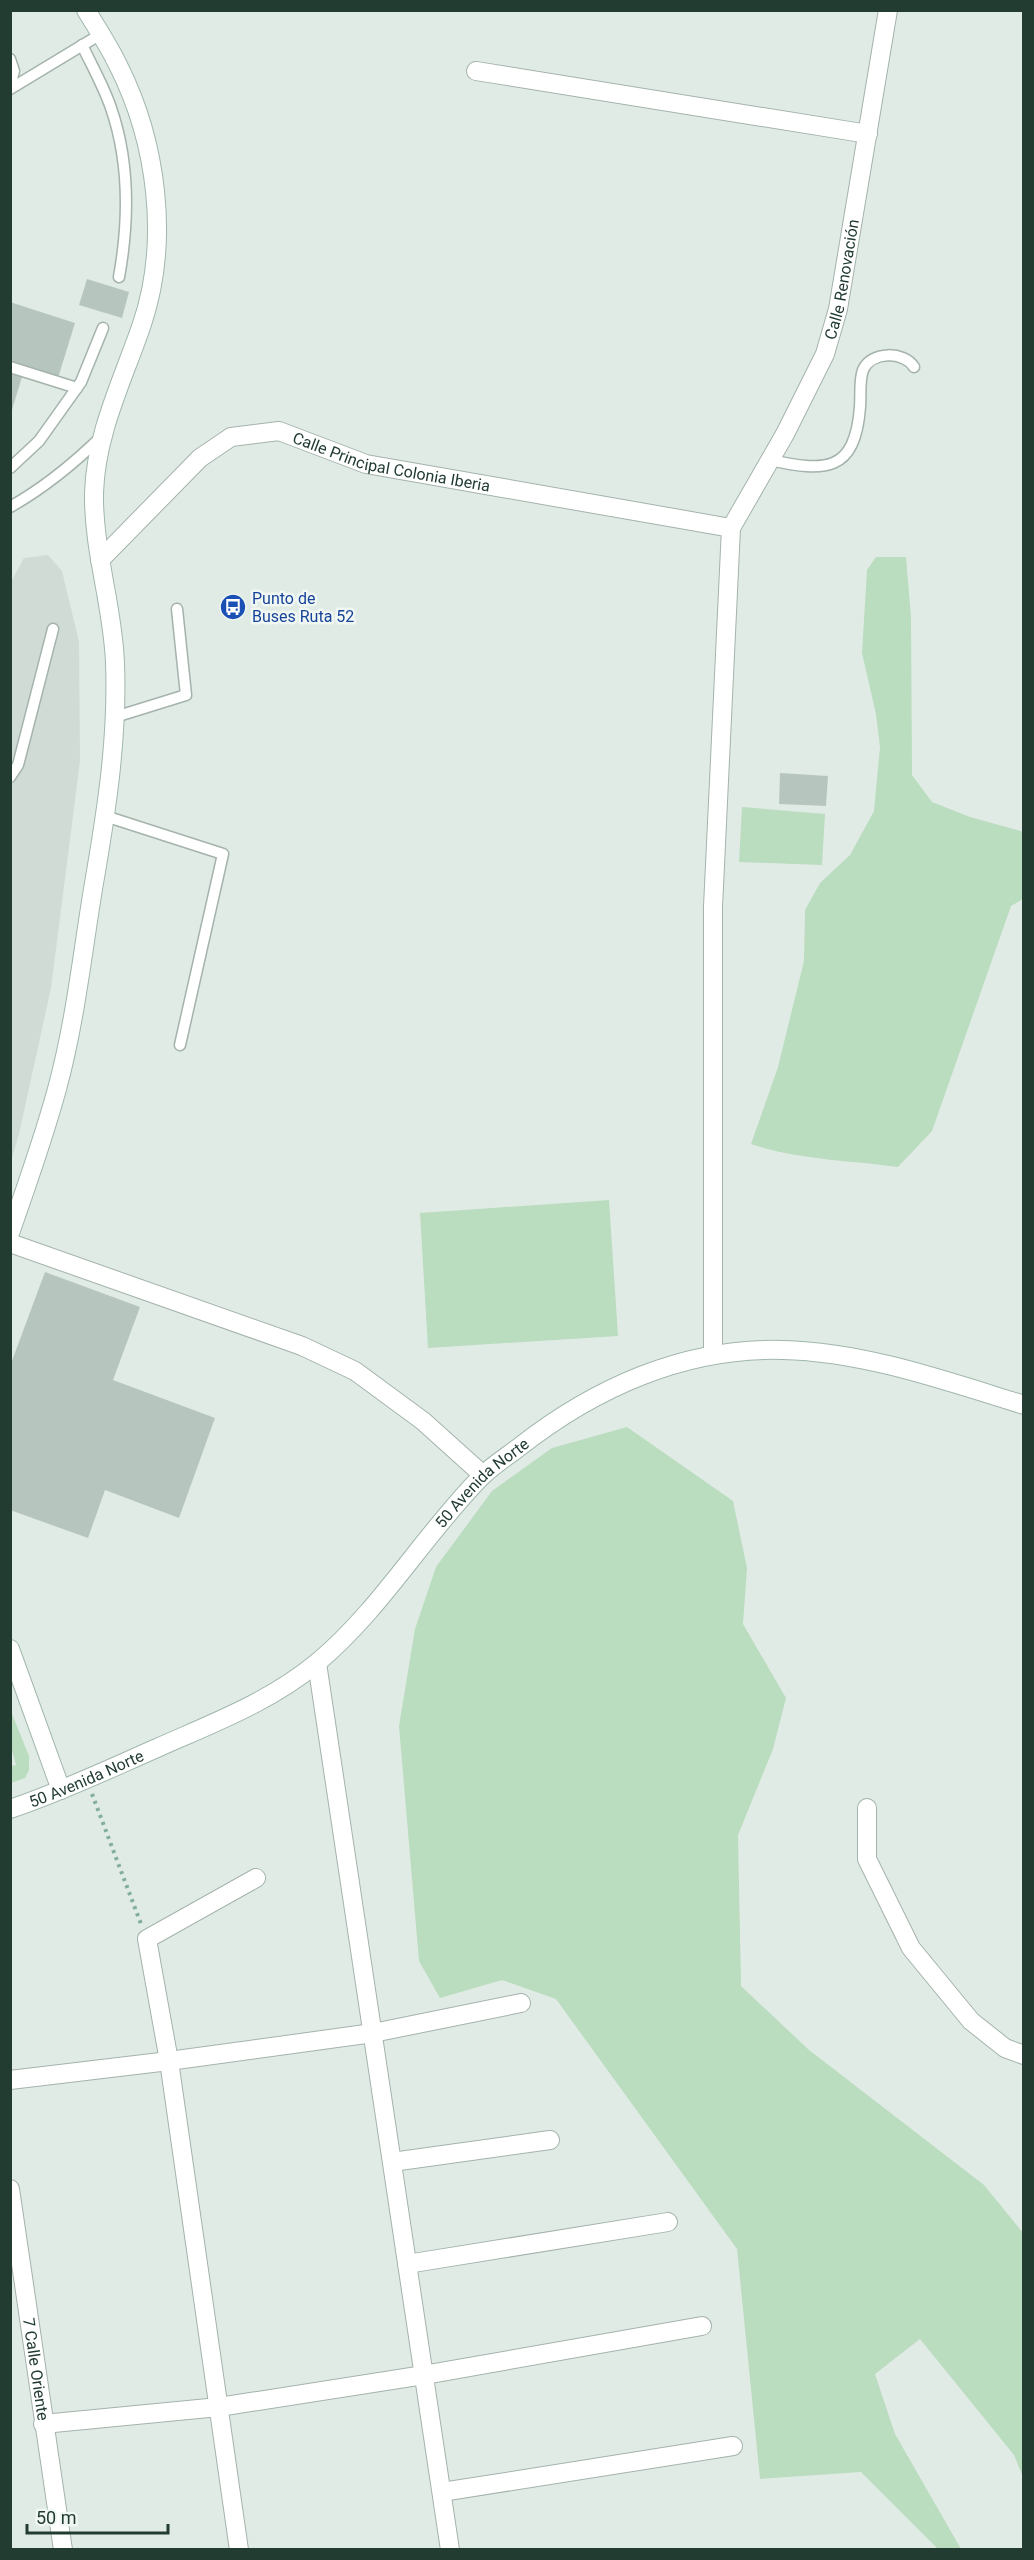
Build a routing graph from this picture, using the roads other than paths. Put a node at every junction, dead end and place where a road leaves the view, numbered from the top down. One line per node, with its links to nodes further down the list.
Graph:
1 (86, 10): 3 (street)
2 (888, 10): 8 (street, Calle Renovación)
3 (100, 34): 4 (lane); 14 (street)
4 (82, 45): 7 (lane); 9 (lane)
5 (10, 58): 7 (lane)
6 (476, 71): 8 (street)
7 (10, 87)
8 (868, 134): 15 (street, Calle Renovación)
9 (119, 277)
10 (103, 328): 13 (lane)
11 (914, 367): 15 (lane)
12 (10, 368): 13 (lane)
13 (77, 388): 16 (lane)
14 (101, 436): 17 (lane); 19 (street)
15 (770, 460): 18 (street, Calle Renovación)
16 (10, 468)
17 (10, 507)
18 (731, 528): 19 (street, Calle Principal Colonia Iberia); 28 (street)
19 (100, 560): 22 (street)
20 (177, 609): 22 (lane)
21 (53, 629): 23 (lane)
22 (115, 717): 24 (street)
23 (10, 777)
24 (105, 816): 25 (lane); 26 (street)
25 (180, 1045)
26 (10, 1233)
27 (10, 1243): 30 (street)
28 (713, 1354): 29 (street, 50 Avenida Norte); 30 (street, 50 Avenida Norte)
29 (1023, 1405)
30 (483, 1475): 32 (street, 50 Avenida Norte)
31 (10, 1649): 33 (street)
32 (317, 1663): 33 (street, 50 Avenida Norte); 38 (street)
33 (60, 1790): 35 (street, 50 Avenida Norte)
34 (867, 1808): 39 (street)
35 (10, 1809)
36 (256, 1878): 40 (street)
37 (521, 2003): 38 (street)
38 (373, 2033): 40 (street); 43 (street)
39 (1023, 2055)
40 (169, 2061): 41 (street); 49 (street)
41 (10, 2080)
42 (550, 2140): 43 (street)
43 (392, 2162): 46 (street)
44 (10, 2189): 50 (street, 7 Calle Oriente)
45 (668, 2222): 46 (street)
46 (408, 2264): 48 (street)
47 (702, 2326): 48 (street)
48 (424, 2375): 49 (street); 52 (street)
49 (219, 2407): 50 (street); 54 (street)
50 (43, 2424): 53 (street, 7 Calle Oriente)
51 (733, 2446): 52 (street)
52 (442, 2492): 55 (street)
53 (63, 2550)
54 (239, 2550)
55 (450, 2550)

